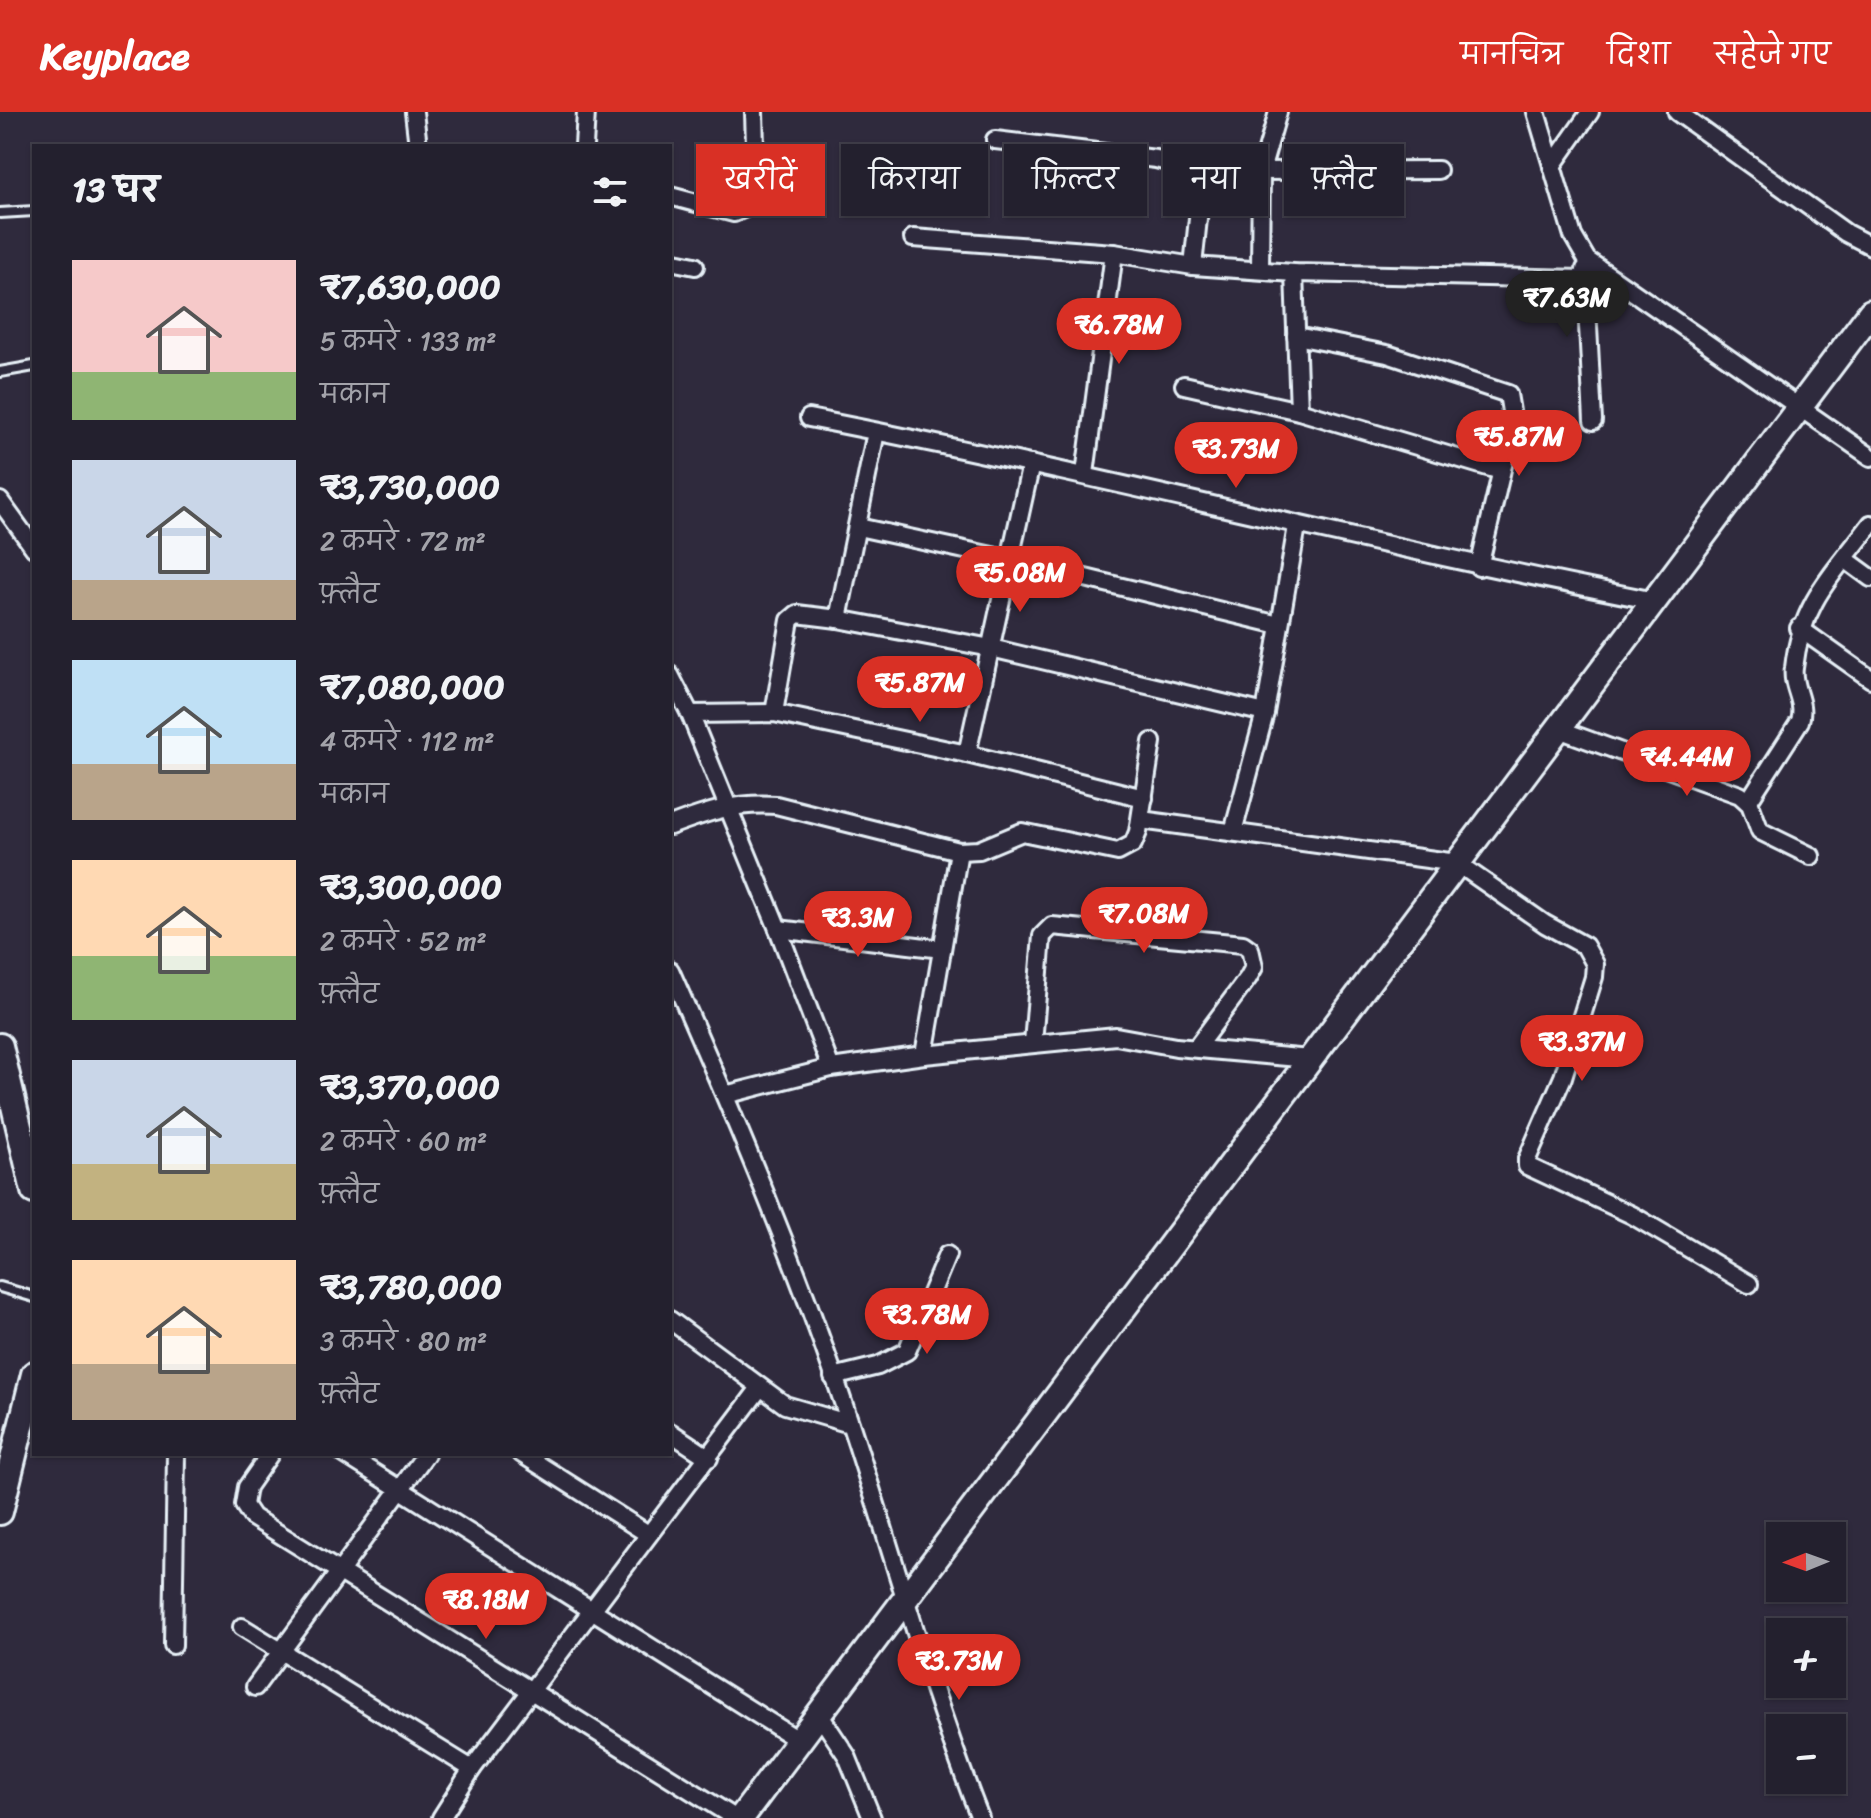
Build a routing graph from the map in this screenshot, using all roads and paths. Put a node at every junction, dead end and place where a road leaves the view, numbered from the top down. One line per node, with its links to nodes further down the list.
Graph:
1 (414, 112): 9 (street)
2 (586, 112): 10 (street)
3 (754, 112): 15 (street)
4 (1278, 112): 11 (street)
5 (1536, 112): 12 (street)
6 (1590, 112): 12 (street)
7 (1677, 112): 20 (street)
8 (995, 140): 25 (street)
9 (418, 144)
10 (584, 144)
11 (1268, 147)
12 (1552, 166): 22 (street)
13 (1438, 170): 14 (street)
14 (1268, 171)
15 (672, 197)
16 (32, 211): 17 (lane)
17 (0, 213)
18 (1261, 216): 26 (street)
19 (913, 238): 21 (street)
20 (1871, 246)
21 (1114, 253): 25 (street); 42 (street)
22 (1587, 260): 28 (street); 34 (street)
23 (672, 261): 24 (street)
24 (695, 266)
25 (1193, 266): 26 (street)
26 (1260, 270): 27 (street)
27 (1294, 273): 28 (street); 30 (street)
28 (1583, 279): 37 (street)
29 (1871, 312): 34 (street)
30 (1296, 336): 35 (street); 41 (street)
31 (32, 366): 32 (lane)
32 (0, 372)
33 (1184, 385): 35 (street)
34 (1800, 405): 39 (street); 52 (street)
35 (1299, 411): 41 (street)
36 (809, 418): 38 (street)
37 (1593, 421)
38 (876, 432): 40 (street); 46 (street)
39 (1871, 457)
40 (1031, 464): 42 (street); 49 (street)
41 (1501, 471): 50 (street)
42 (1085, 474): 45 (street)
43 (0, 501): 47 (street)
44 (1871, 524): 48 (street)
45 (1297, 526): 50 (street); 54 (street)
46 (858, 527): 49 (street); 53 (street)
47 (32, 545)
48 (1845, 559): 51 (street); 55 (street)
49 (1011, 560): 54 (street); 56 (street)
50 (1479, 567): 52 (street)
51 (1871, 578)
52 (1655, 601): 62 (street)
53 (838, 619): 56 (street); 59 (street)
54 (1279, 625): 60 (street)
55 (1799, 628): 58 (street); 66 (street)
56 (991, 648): 60 (street); 64 (street)
57 (672, 679): 61 (street)
58 (1871, 679)
59 (774, 713): 61 (street); 64 (street)
60 (1265, 713): 70 (street)
61 (690, 714): 67 (street)
62 (1558, 729): 66 (street); 73 (street)
63 (1152, 742): 65 (street)
64 (967, 754): 65 (street)
65 (1144, 798): 68 (street)
66 (1748, 802): 72 (street)
67 (726, 805): 69 (street); 71 (street); 74 (street)
68 (1141, 820): 70 (street); 71 (street)
69 (672, 825)
70 (1233, 832): 73 (street)
71 (959, 851): 75 (street)
72 (1811, 856)
73 (1457, 863): 81 (street); 86 (street)
74 (778, 929): 75 (street); 82 (street)
75 (942, 949): 80 (street)
76 (672, 975): 83 (street)
77 (1033, 1043): 79 (street); 79 (street); 80 (street)
78 (0, 1046): 84 (street)
79 (1196, 1048): 81 (street)
80 (924, 1055): 82 (street)
81 (1310, 1059): 106 (street)
82 (831, 1068): 83 (street)
83 (725, 1095): 90 (street)
84 (32, 1184)
85 (947, 1255): 90 (street)
86 (1749, 1284)
87 (0, 1287): 88 (lane)
88 (32, 1296)
89 (672, 1322): 91 (street)
90 (833, 1377): 93 (street)
91 (759, 1389): 93 (street); 101 (street)
92 (32, 1390): 95 (street)
93 (850, 1424): 106 (street)
94 (672, 1433): 101 (street)
95 (26, 1436): 103 (street)
96 (176, 1456): 109 (street)
97 (269, 1456): 105 (street)
98 (347, 1456): 102 (street)
99 (424, 1456): 102 (street)
100 (525, 1456): 104 (street)
101 (709, 1458): 104 (street)
102 (399, 1490): 105 (street); 107 (street)
103 (0, 1512)
104 (648, 1534): 107 (street)
105 (337, 1573): 110 (street); 112 (street)
106 (905, 1598): 113 (street); 119 (street)
107 (593, 1612): 112 (street); 114 (street)
108 (242, 1627): 110 (street)
109 (173, 1645)
110 (280, 1650): 111 (street); 115 (street)
111 (255, 1687)
112 (530, 1692): 115 (street); 117 (street)
113 (819, 1714): 114 (street); 118 (street)
114 (798, 1740): 117 (street)
115 (472, 1769): 116 (street)
116 (441, 1818)
117 (738, 1818)
118 (872, 1818)
119 (980, 1818)

